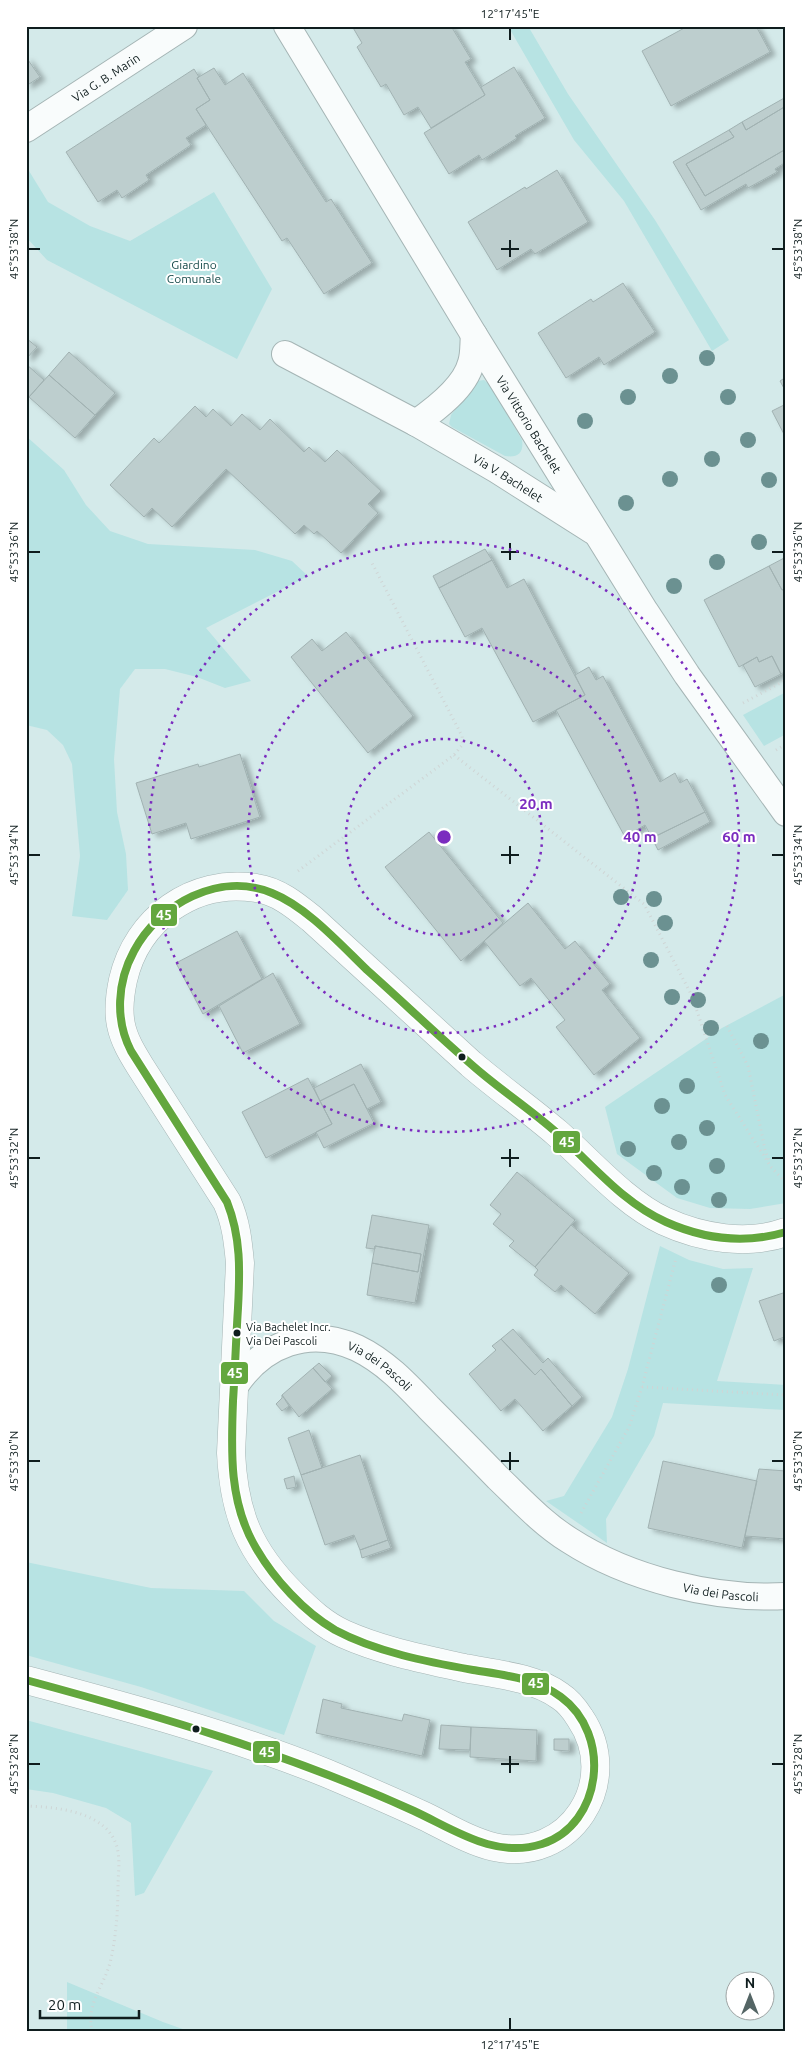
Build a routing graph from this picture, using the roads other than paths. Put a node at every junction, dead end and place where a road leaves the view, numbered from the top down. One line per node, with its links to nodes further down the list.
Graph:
1 (184, 26): 3 (street, Via G. B. Marin)
2 (287, 26): 4 (street, Via Vittorio Bachelet)
3 (26, 129)
4 (474, 335): 6 (street); 7 (street, Via Vittorio Bachelet)
5 (285, 354): 6 (street, Via V. Bachelet)
6 (416, 422): 7 (street, Via V. Bachelet)
7 (598, 534): 8 (street, Via Vittorio Bachelet)
8 (786, 812)
9 (786, 1232): 10 (street)
10 (235, 1386): 11 (street, Via dei Pascoli); 12 (street)
11 (786, 1596)
12 (26, 1680)

